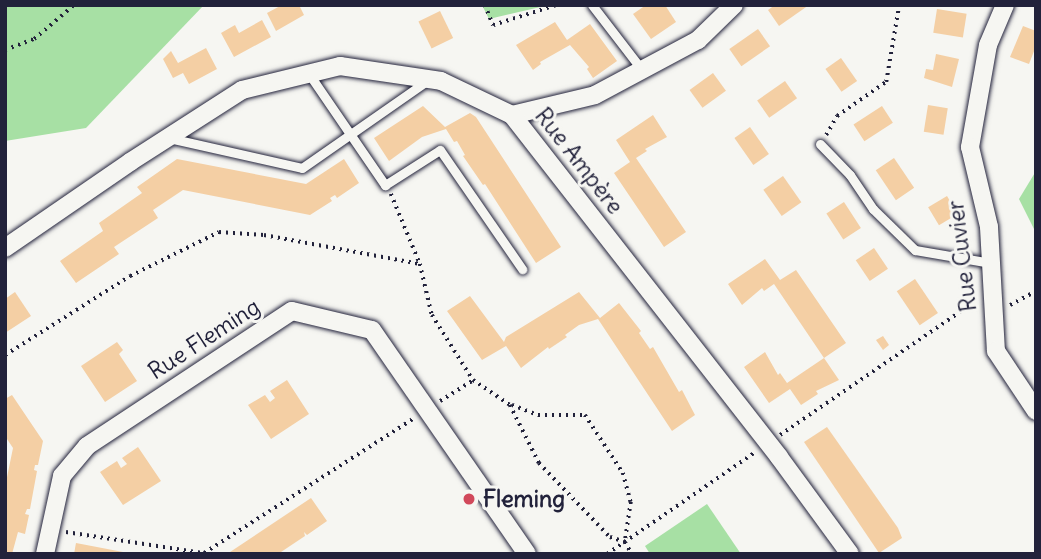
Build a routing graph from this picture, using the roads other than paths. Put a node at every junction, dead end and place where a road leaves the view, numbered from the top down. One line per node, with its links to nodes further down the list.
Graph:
1 (592, 5): 4 (lane)
2 (734, 5): 4 (street)
3 (1005, 5): 12 (street, Rue Cuvier)
4 (642, 70): 7 (street)
5 (309, 74): 6 (street, Rue Ampère); 8 (lane); 9 (street, Rue Ampère)
6 (429, 79): 7 (street, Rue Ampère); 8 (lane)
7 (512, 115): 17 (street, Rue Ampère)
8 (350, 134): 9 (lane); 13 (lane)
9 (167, 137): 11 (street, Rue Ampère)
10 (820, 144): 12 (lane)
11 (5, 248)
12 (991, 263): 14 (street, Rue Cuvier)
13 (522, 269)
14 (1036, 411)
15 (46, 554): 16 (street, Rue Fleming)
16 (527, 554)
17 (850, 554)

